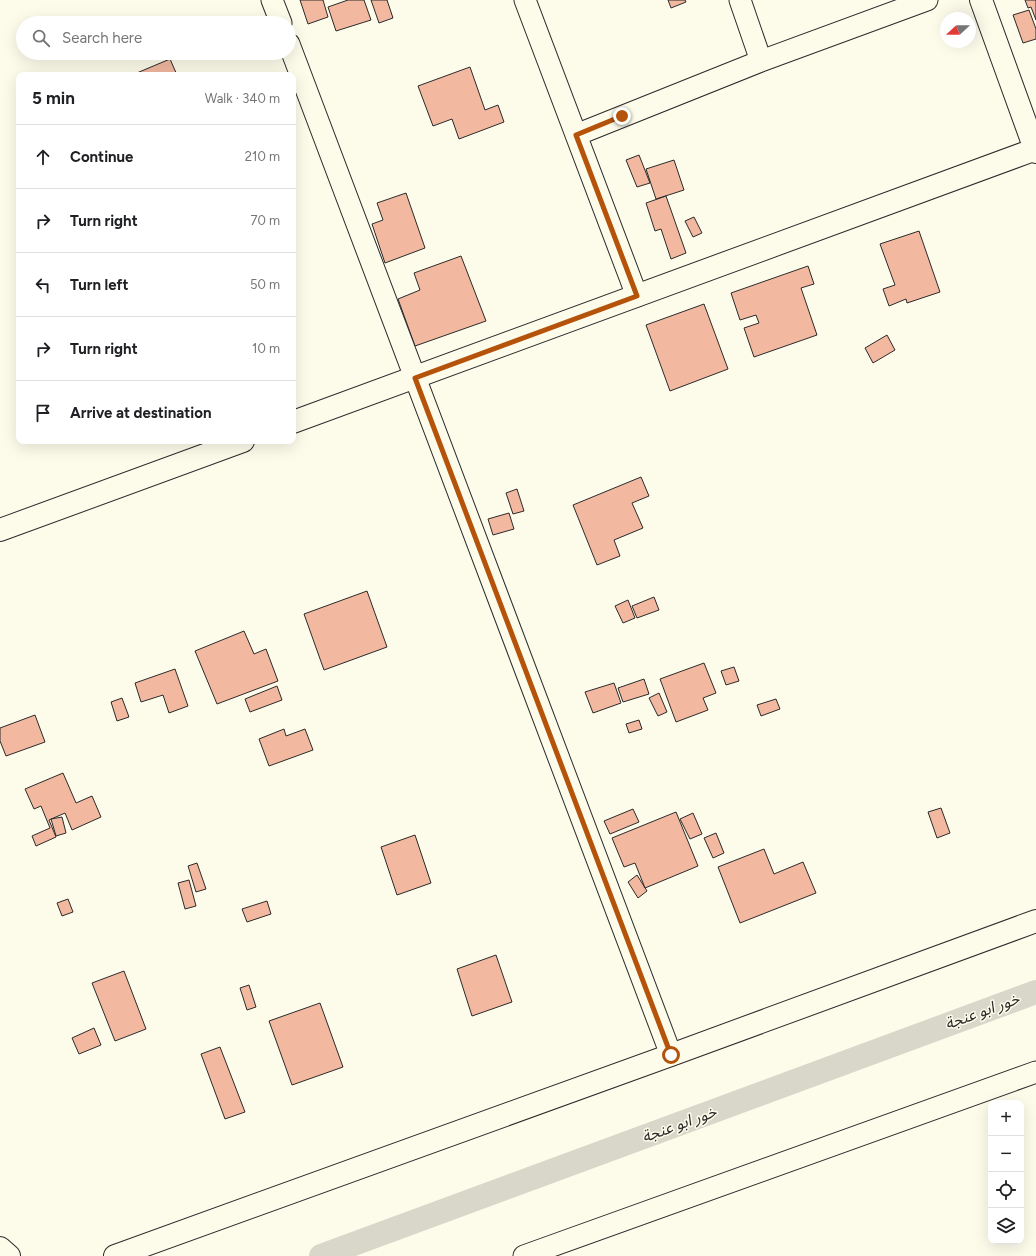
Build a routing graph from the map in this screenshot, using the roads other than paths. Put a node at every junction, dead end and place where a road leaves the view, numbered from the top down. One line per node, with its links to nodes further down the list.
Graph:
1 (272, 0): 6 (street)
2 (524, 0): 9 (street)
3 (740, 0): 8 (street)
4 (927, 0): 8 (street)
5 (981, 0): 10 (street)
6 (278, 16)
7 (295, 60): 12 (street)
8 (761, 61): 9 (street)
9 (576, 135): 11 (street)
10 (1036, 150): 11 (street)
11 (637, 296): 12 (street)
12 (415, 378): 13 (street); 17 (street)
13 (296, 421)
14 (235, 444): 15 (street)
15 (0, 530)
16 (1036, 921): 17 (street)
17 (671, 1055): 21 (street)
18 (1036, 1072): 22 (street)
19 (0, 1248): 20 (street)
20 (9, 1256)
21 (115, 1256)
22 (524, 1256)

